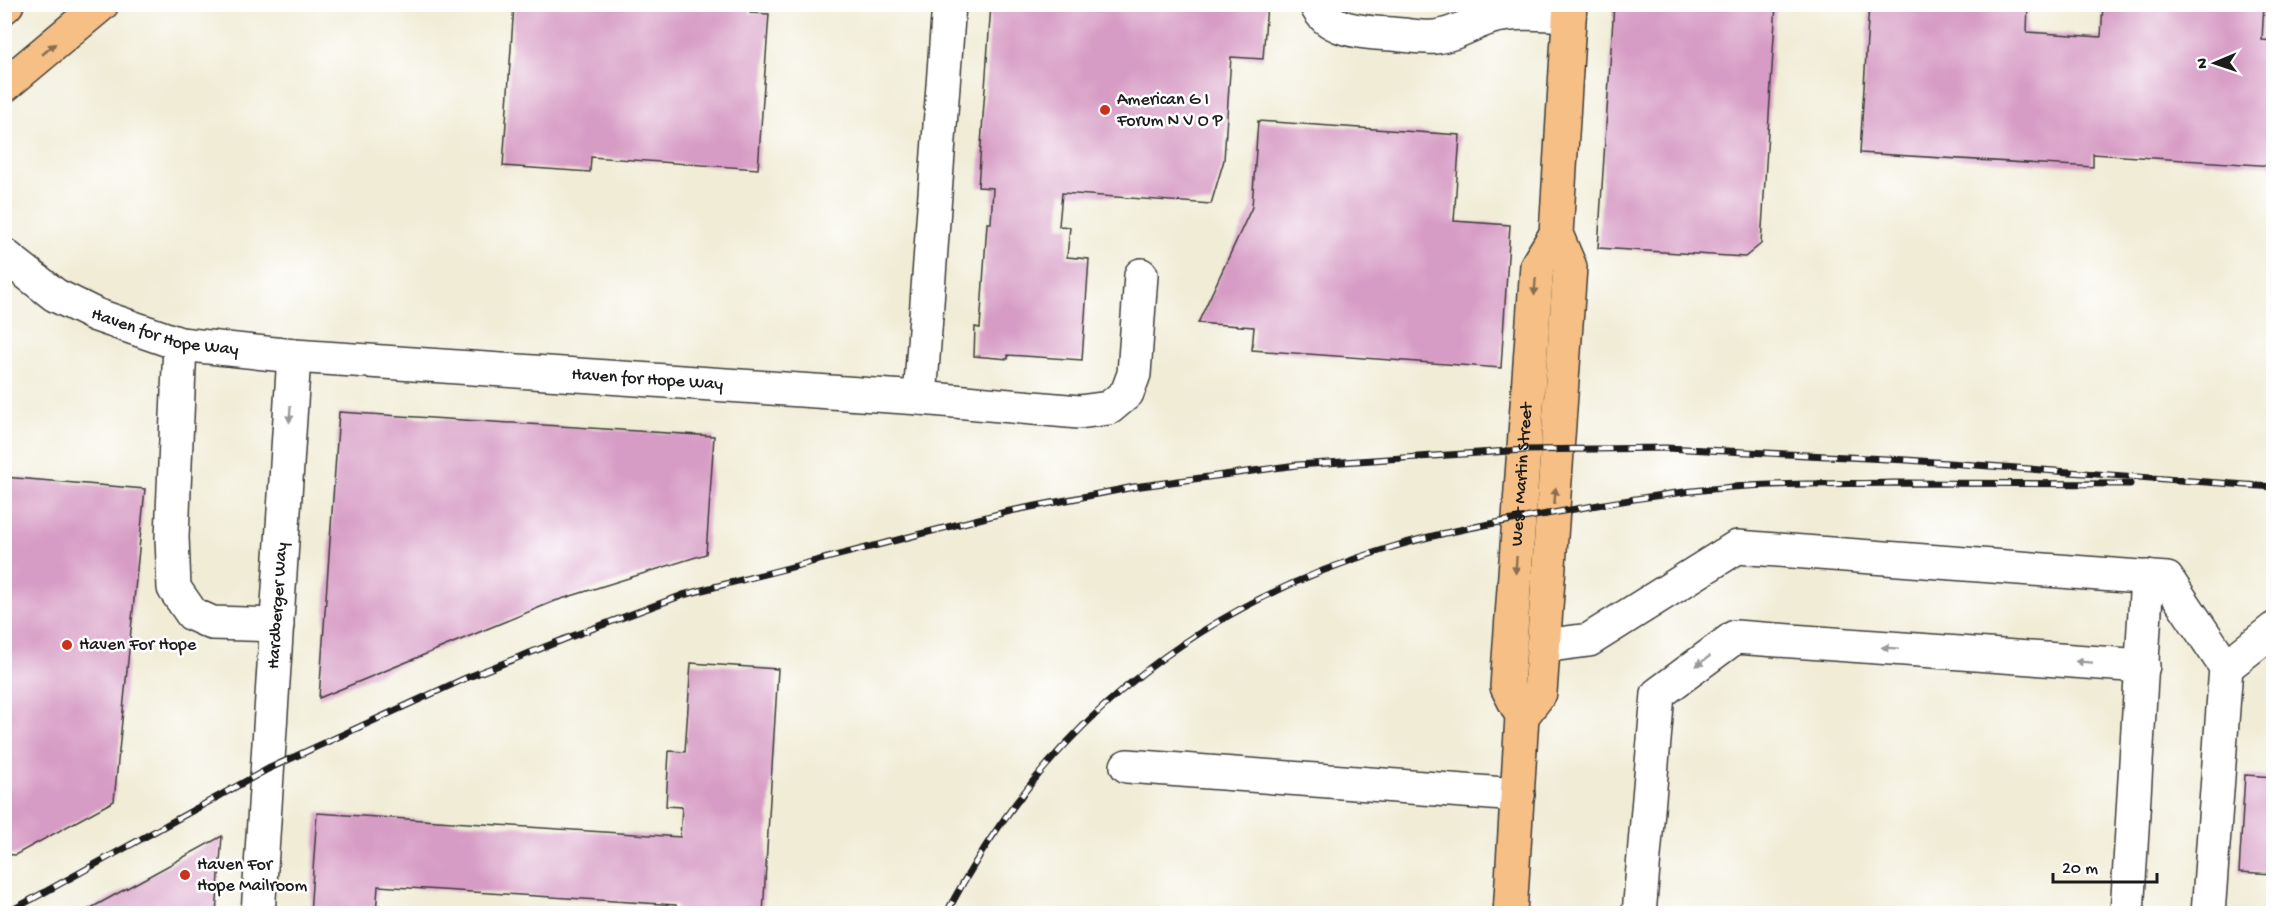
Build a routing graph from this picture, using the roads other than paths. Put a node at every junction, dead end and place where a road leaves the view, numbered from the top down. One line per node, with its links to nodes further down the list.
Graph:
1 (102, 4): 5 (main road, one-way to 1)
2 (949, 4): 11 (street)
3 (1316, 4): 4 (street)
4 (1570, 10): 6 (main road, West Martin Street)
5 (4, 86)
6 (1556, 234): 15 (main road, West Martin Street, one-way to 6); 18 (main road, West Martin Street, one-way to 18)
7 (4, 255): 9 (street, Haven for Hope Way)
8 (1141, 275): 11 (street, Haven for Hope Way)
9 (180, 344): 10 (street, Haven for Hope Way); 13 (street)
10 (294, 356): 11 (street, Haven for Hope Way); 13 (street, Hardberger Way, one-way to 13)
11 (920, 398)
12 (2147, 578): 15 (street); 16 (street); 17 (street)
13 (277, 625): 21 (street, Hardberger Way)
14 (2274, 629): 17 (street)
15 (1543, 646): 18 (main road, West Martin Street)
16 (2143, 666): 23 (street, one-way to 23); 24 (street)
17 (2226, 667): 25 (street)
18 (1522, 716): 20 (main road)
19 (1127, 766): 20 (street)
20 (1518, 795): 22 (main road)
21 (258, 914)
22 (1510, 914)
23 (1639, 914)
24 (2127, 914)
25 (2208, 914)

